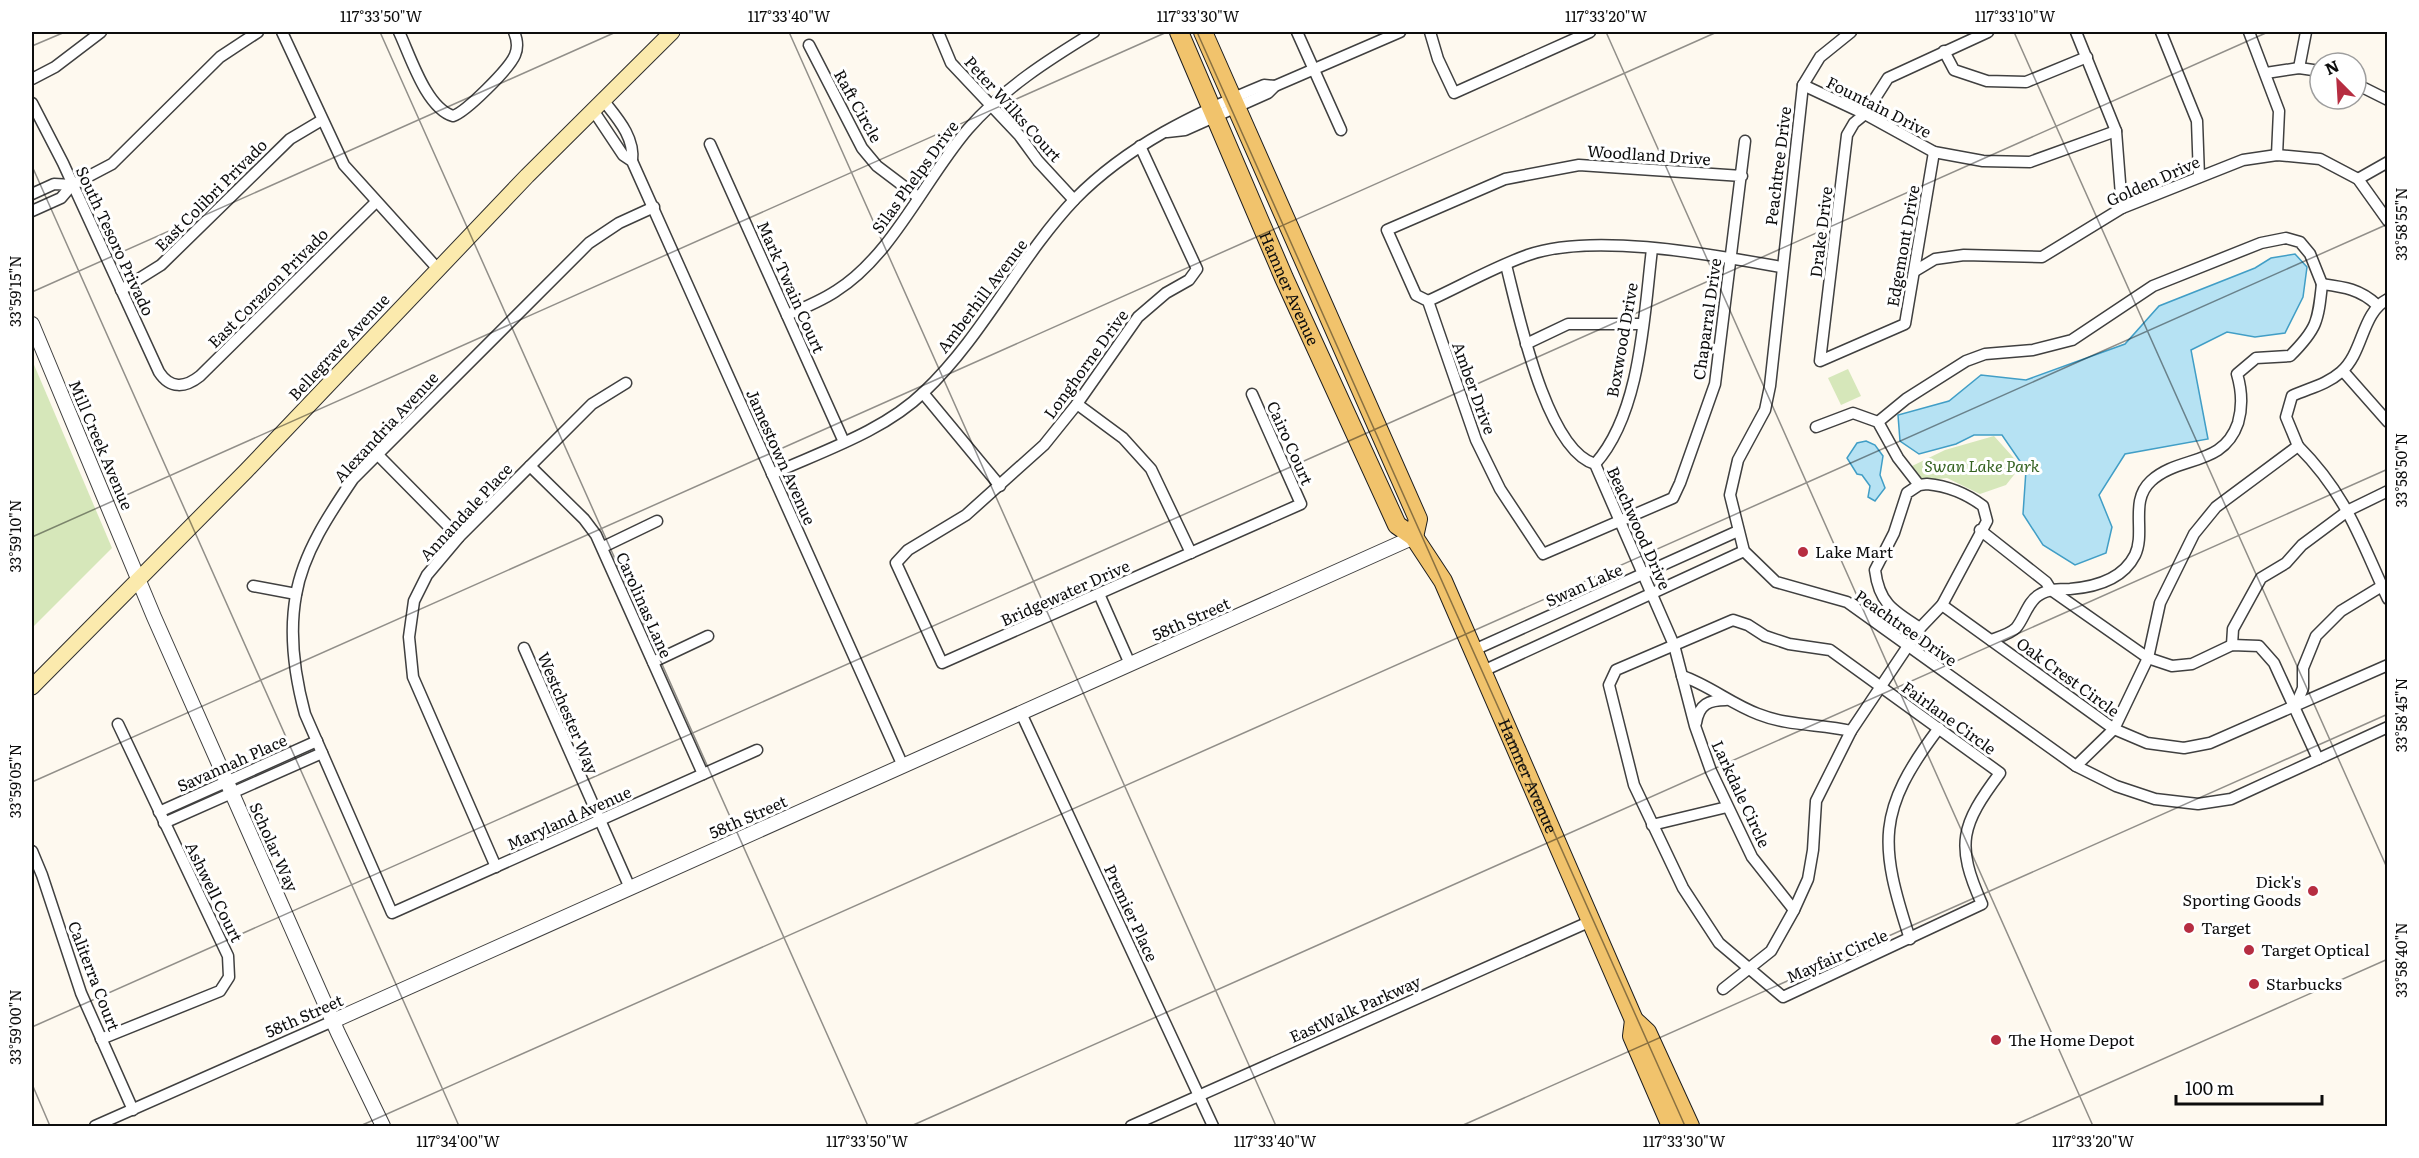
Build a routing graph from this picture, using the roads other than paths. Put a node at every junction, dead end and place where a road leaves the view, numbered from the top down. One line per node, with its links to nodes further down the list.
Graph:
1 (101, 32): 28 (street)
2 (258, 32): 50 (street)
3 (282, 32): 38 (street)
4 (399, 32): 5 (street)
5 (514, 32)
6 (672, 32): 34 (main road, Bellegrave Avenue)
7 (938, 32): 35 (street, Peter Wilks Court)
8 (1094, 32): 35 (street, Silas Phelps Drive)
9 (1179, 32): 36 (main road, Hamner Avenue)
10 (1203, 32): 33 (main road, Hamner Avenue)
11 (1298, 32): 24 (street)
12 (1400, 32): 24 (street, Amberhill Avenue)
13 (1430, 32): 14 (street)
14 (1590, 32)
15 (1851, 32): 29 (street, Peachtree Drive)
16 (1988, 32): 22 (street, Drake Drive)
17 (2076, 32): 23 (street)
18 (2161, 32): 48 (street)
19 (2249, 32): 27 (street)
20 (2306, 32): 25 (street)
21 (809, 45): 52 (street, Raft Circle)
22 (1944, 51): 23 (street); 37 (street, Drake Drive)
23 (2087, 57): 40 (street)
24 (1314, 68): 33 (street, Amberhill Avenue); 39 (street)
25 (2299, 68): 26 (street); 27 (street)
26 (2308, 69)
27 (2266, 73): 45 (street)
28 (32, 79)
29 (1803, 85): 37 (street, Fountain Drive); 63 (street, Peachtree Drive)
30 (2368, 90): 31 (street)
31 (2388, 100)
32 (32, 103): 50 (street, South Tesoro Privado)
33 (1233, 103): 36 (street, Amberhill Avenue); 101 (main road, Hamner Avenue)
34 (598, 105): 55 (street, Jamestown Avenue); 64 (main road, Bellegrave Avenue)
35 (991, 106): 52 (street, Silas Phelps Drive); 53 (street, Peter Wilks Court)
36 (1213, 112): 43 (street, Amberhill Avenue); 101 (main road, Hamner Avenue)
37 (1865, 114): 44 (street, Fountain Drive); 75 (street, Drake Drive)
38 (322, 120): 54 (street); 67 (street, East Colibri Privado)
39 (1341, 130)
40 (2116, 131): 44 (street, Fountain Drive); 56 (street)
41 (1745, 141): 47 (street, Chaparral Drive)
42 (710, 144): 71 (street, Mark Twain Court)
43 (1140, 146): 53 (street, Amberhill Avenue); 81 (street, Longhorne Drive)
44 (1934, 152): 65 (street, Edgemont Drive)
45 (2277, 154): 48 (street, Golden Drive); 49 (street, Golden Drive)
46 (2388, 162): 49 (street)
47 (1742, 176): 59 (street, Woodland Drive); 61 (street, Chaparral Drive)
48 (2199, 177): 56 (street, Golden Drive)
49 (2358, 179): 58 (street, Golden Drive)
50 (72, 185): 51 (street); 57 (street); 67 (street, South Tesoro Privado)
51 (32, 194)
52 (918, 197): 71 (street, Silas Phelps Drive)
53 (1074, 200): 79 (street, Amberhill Avenue)
54 (376, 202): 64 (street); 78 (street, East Corazon Privado)
55 (654, 207): 87 (street, Alexandria Avenue); 90 (street, Jamestown Avenue)
56 (2122, 208): 65 (street, Golden Drive)
57 (32, 211)
58 (2388, 221)
59 (1386, 230): 69 (street, Amber Drive)
60 (1652, 249): 61 (street); 62 (street); 73 (street, Boxwood Drive)
61 (1730, 258): 63 (street); 97 (street, Chaparral Drive)
62 (1506, 265): 69 (street); 74 (street, Beachwood Drive)
63 (1782, 267): 99 (street, Peachtree Drive)
64 (437, 268): 108 (main road, Bellegrave Avenue)
65 (1915, 271): 75 (street, Edgemont Drive)
66 (2322, 284): 70 (street); 82 (street); 111 (street)
67 (121, 290): 78 (street, South Tesoro Privado)
68 (2388, 299): 70 (street)
69 (1428, 301): 105 (street, Amber Drive)
70 (2377, 305): 76 (street)
71 (787, 315): 85 (street, Mark Twain Court)
72 (32, 324): 108 (street, Mill Creek Avenue)
73 (1643, 324): 74 (street); 88 (street, Boxwood Drive)
74 (1526, 344): 88 (street, Beachwood Drive)
75 (1821, 361)
76 (2343, 371): 83 (street); 86 (street)
77 (626, 383): 89 (street, Annandale Place)
78 (176, 386)
79 (923, 393): 85 (street, Amberhill Avenue); 92 (street)
80 (1252, 394): 94 (street, Cairo Court)
81 (1077, 404): 92 (street, Longhorne Drive); 104 (street)
82 (1878, 422): 84 (street); 91 (street)
83 (2388, 422)
84 (1816, 427)
85 (844, 442): 90 (street, Amberhill Avenue)
86 (2298, 446): 95 (street); 125 (street)
87 (377, 454): 100 (street); 113 (street, Alexandria Avenue)
88 (1595, 464): 97 (street, Beachwood Drive)
89 (530, 466): 100 (street, Annandale Place); 102 (street, Carolinas Lane)
90 (772, 474): 146 (street, Jamestown Avenue)
91 (1919, 485): 98 (street); 117 (street)
92 (1000, 486): 106 (street, Longhorne Drive)
93 (2388, 491): 95 (street)
94 (1301, 504): 104 (street, Bridgewater Drive)
95 (2349, 510): 110 (street); 121 (street)
96 (657, 521): 102 (street)
97 (1620, 521): 105 (street, Chaparral Drive); 107 (street, Beachwood Drive)
98 (1980, 530): 111 (street); 116 (street, Mayfair Circle)
99 (1738, 531): 103 (street, Peachtree Drive); 107 (street, Swan Lake)
100 (459, 537): 156 (street, Annandale Place)
101 (1414, 537): 124 (main road, Hamner Avenue); 127 (street, 58th Street)
102 (603, 547): 126 (street, Carolinas Lane)
103 (1744, 551): 112 (street, Swan Lake); 122 (street, Peachtree Drive)
104 (1191, 553): 114 (street, Bridgewater Drive)
105 (1544, 554)
106 (896, 563): 114 (street, Bridgewater Drive)
107 (1644, 575): 112 (street, Beachwood Drive); 124 (street, Swan Lake)
108 (140, 579): 131 (main road, Bellegrave Avenue); 149 (street, Scholar Way)
109 (253, 586): 113 (street)
110 (2382, 586): 115 (street); 134 (street)
111 (2051, 590): 119 (street); 125 (street)
112 (1651, 592): 120 (street, Beachwood Drive); 129 (street, Swan Lake)
113 (296, 594): 142 (street, Alexandria Avenue)
114 (1099, 594): 127 (street)
115 (2388, 599)
116 (1942, 605): 117 (street, Mayfair Circle); 119 (street, Oak Crest Circle)
117 (1920, 628): 122 (street, Mayfair Circle)
118 (708, 636): 126 (street)
119 (1991, 640): 140 (street, Oak Crest Circle)
120 (1674, 645): 130 (street, Larkdale Circle); 132 (street, Fairlane Circle); 154 (street, Fairlane Circle)
121 (2232, 645): 125 (street); 134 (street)
122 (1908, 647): 132 (street, Mayfair Circle); 147 (street, Peachtree Drive)
123 (524, 648): 152 (street, Westchester Way)
124 (1474, 650): 129 (main road, Hamner Avenue)
125 (2148, 658): 140 (street)
126 (653, 662): 148 (street, Carolinas Lane)
127 (1130, 664): 135 (street, 58th Street)
128 (2388, 665): 134 (street, Oak Crest Circle)
129 (1483, 671): 161 (main road, Hamner Avenue)
130 (1682, 676): 133 (street); 137 (street, Larkdale Circle)
131 (32, 687)
132 (1880, 687): 139 (street, Fairlane Circle); 141 (street, Mayfair Circle)
133 (1728, 700): 137 (street); 141 (street)
134 (2295, 707): 140 (street, Oak Crest Circle); 145 (street)
135 (1021, 713): 146 (street, 58th Street); 169 (street, Premier Place)
136 (118, 724): 151 (street, Ashwell Court)
137 (1695, 726): 150 (street, Larkdale Circle)
138 (2388, 727): 145 (street, Peachtree Drive)
139 (1938, 728): 158 (street, Fairlane Circle); 162 (street)
140 (2114, 729): 147 (street)
141 (1851, 730): 159 (street, Mayfair Circle)
142 (317, 741): 144 (street, Alexandria Avenue); 149 (street, Savannah Place)
143 (757, 750): 148 (street, Maryland Avenue)
144 (322, 753): 149 (street, Savannah Place); 160 (street, Alexandria Avenue)
145 (2318, 759): 147 (street, Peachtree Drive)
146 (903, 766): 157 (street, 58th Street)
147 (2076, 766)
148 (704, 774): 152 (street, Maryland Avenue)
149 (229, 786): 151 (street, Savannah Place); 153 (street, Savannah Place); 166 (street, Scholar Way)
150 (1727, 807): 154 (street); 159 (street, Larkdale Circle)
151 (159, 812): 153 (street, Ashwell Court)
152 (598, 821): 156 (street, Maryland Avenue); 157 (street, Westchester Way)
153 (164, 824): 167 (street, Ashwell Court)
154 (1652, 825): 163 (street, Fairlane Circle)
155 (32, 851): 167 (street, Caliterra Court)
156 (496, 867): 160 (street, Maryland Avenue)
157 (630, 888): 166 (street, 58th Street)
158 (1982, 904): 162 (street, Mayfair Circle)
159 (1794, 910): 163 (street, Mayfair Circle)
160 (392, 913)
161 (1591, 921): 165 (main road, Hamner Avenue); 169 (street, EastWalk Parkway)
162 (1911, 939): 163 (street, Mayfair Circle)
163 (1748, 970): 164 (street)
164 (1723, 989)
165 (1634, 1020): 168 (main road, Hamner Avenue); 176 (main road, Hamner Avenue)
166 (333, 1021): 170 (street, 58th Street); 172 (street, Scholar Way)
167 (101, 1039): 170 (street, Caliterra Court)
168 (1639, 1051): 175 (main road, Hamner Avenue); 176 (main road)
169 (1200, 1095): 173 (street, EastWalk Parkway); 174 (street, Premier Place)
170 (133, 1110): 171 (street, 58th Street)
171 (95, 1126)
172 (382, 1126)
173 (1131, 1126)
174 (1213, 1126)
175 (1671, 1126)
176 (1690, 1126)

